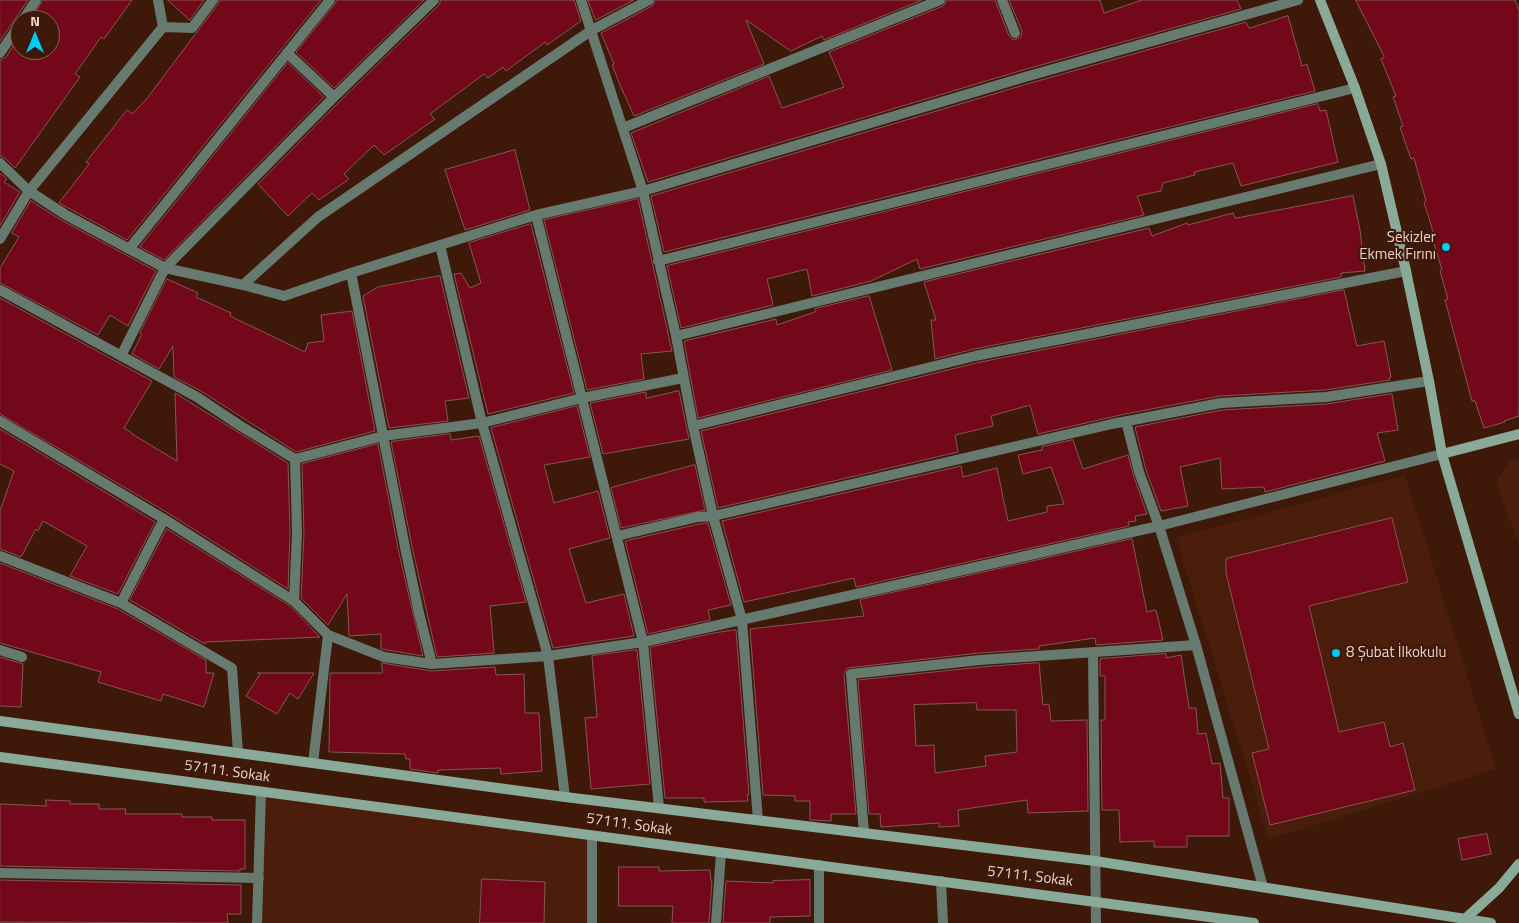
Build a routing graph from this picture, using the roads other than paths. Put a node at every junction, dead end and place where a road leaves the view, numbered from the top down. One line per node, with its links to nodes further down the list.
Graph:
1 (158, 0): 11 (street)
2 (213, 0): 11 (street)
3 (330, 0): 16 (street)
4 (434, 0): 18 (street)
5 (581, 0): 12 (street)
6 (649, 0): 12 (street)
7 (940, 0): 19 (street)
8 (1002, 0): 13 (street)
9 (1298, 0): 23 (street)
10 (1320, 0): 17 (main road)
11 (163, 27): 22 (street)
12 (592, 30): 19 (street); 32 (street)
13 (1015, 33)
14 (10, 38): 15 (street)
15 (0, 53)
16 (287, 53): 18 (street); 27 (street)
17 (1355, 88): 21 (main road); 28 (street)
18 (334, 98): 29 (street)
19 (623, 128): 23 (street)
20 (0, 163): 22 (street)
21 (1381, 164): 30 (main road); 34 (street)
22 (29, 191): 25 (street); 27 (street)
23 (643, 191): 24 (street); 28 (street)
24 (536, 215): 26 (street); 38 (street)
25 (0, 239)
26 (440, 245): 31 (street); 41 (street)
27 (129, 250): 29 (street)
28 (658, 261): 34 (street)
29 (165, 268): 32 (street); 35 (street)
30 (1406, 271): 37 (main road); 42 (street)
31 (351, 272): 32 (street); 44 (street)
32 (243, 285)
33 (0, 290): 35 (street)
34 (676, 336): 36 (street)
35 (121, 356): 46 (street)
36 (683, 378): 38 (street); 42 (street)
37 (1429, 381): 40 (street); 45 (main road)
38 (582, 398): 41 (street); 50 (street)
39 (0, 421): 48 (street)
40 (1126, 421): 47 (street); 49 (street)
41 (482, 423): 44 (street); 60 (street)
42 (693, 426): 47 (street)
43 (1519, 434): 45 (main road)
44 (383, 436): 46 (street); 62 (street)
45 (1442, 454): 49 (street); 63 (main road)
46 (296, 458): 52 (street)
47 (713, 516): 50 (street); 54 (street)
48 (164, 519): 52 (street); 53 (street)
49 (1159, 526): 54 (street); 57 (street)
50 (616, 536): 56 (street)
51 (0, 556): 53 (street)
52 (294, 601): 55 (street)
53 (121, 603): 65 (street)
54 (742, 620): 56 (street); 71 (street)
55 (328, 635): 62 (street); 67 (street)
56 (643, 642): 60 (street); 70 (street)
57 (1196, 644): 59 (street); 81 (street)
58 (0, 650): 61 (street)
59 (1093, 652): 72 (street); 75 (street)
60 (548, 656): 62 (street); 69 (street)
61 (22, 657)
62 (432, 664)
63 (1519, 714)
64 (0, 721): 65 (main road)
65 (238, 753): 67 (main road)
66 (0, 757): 68 (main road, 57111. Sokak)
67 (313, 763): 69 (main road)
68 (261, 792): 73 (main road, 57111. Sokak); 79 (street)
69 (565, 797): 70 (main road)
70 (659, 808): 71 (main road)
71 (758, 820): 72 (main road)
72 (864, 833): 75 (main road)
73 (592, 836): 74 (main road, 57111. Sokak); 85 (street)
74 (721, 853): 77 (main road, 57111. Sokak); 86 (street)
75 (1095, 861): 81 (main road); 82 (street)
76 (1519, 864): 83 (main road)
77 (819, 865): 80 (main road, 57111. Sokak); 87 (street)
78 (0, 873): 79 (street)
79 (259, 878): 84 (street)
80 (942, 881): 82 (main road, 57111. Sokak); 88 (street)
81 (1262, 887): 83 (main road)
82 (1096, 901): 89 (street); 90 (main road, 57111. Sokak)
83 (1465, 919): 91 (main road)
84 (257, 923)
85 (592, 923)
86 (716, 923)
87 (819, 923)
88 (943, 923)
89 (1096, 923)
90 (1254, 923)
91 (1491, 923)

